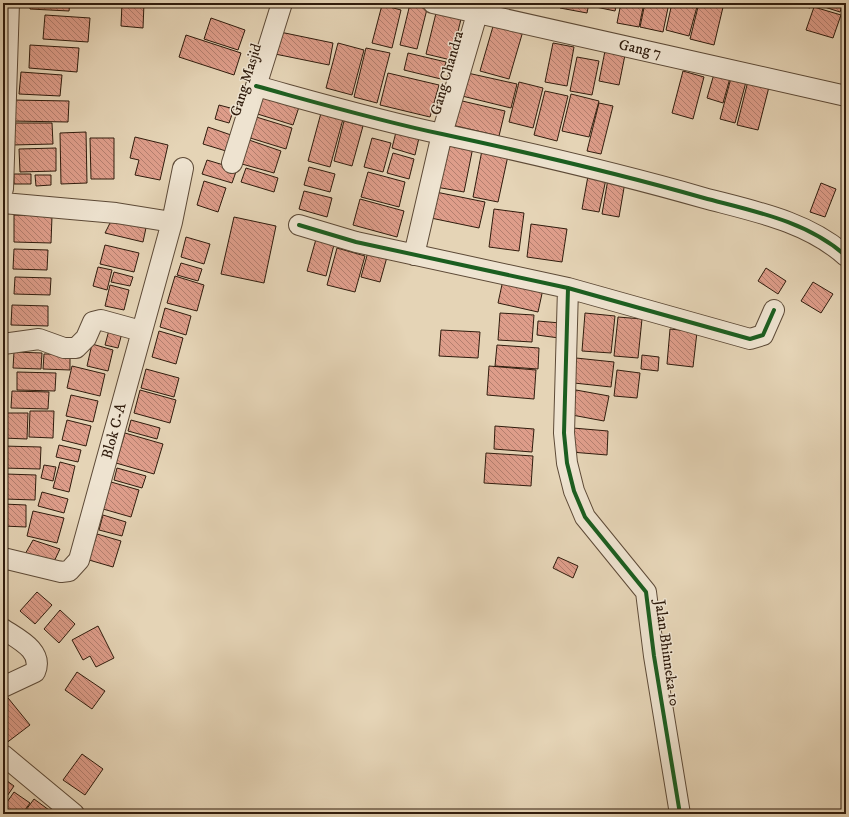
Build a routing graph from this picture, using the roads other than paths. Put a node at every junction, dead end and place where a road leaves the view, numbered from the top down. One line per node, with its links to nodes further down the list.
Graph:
1 (9, 3): 10 (street)
2 (282, 3): 5 (street, Gang Masjid)
3 (433, 3): 4 (street, Gang 7)
4 (477, 14): 6 (street, Gang 7); 7 (street, Gang Chandra)
5 (256, 86): 7 (street); 8 (street, Gang Masjid)
6 (846, 96)
7 (442, 134): 14 (street, Gang Chandra); 15 (street)
8 (232, 163)
9 (183, 168): 12 (street, Blok C-A)
10 (3, 189)
11 (3, 204): 12 (street)
12 (172, 222): 18 (street, Blok C-A)
13 (299, 225): 14 (street)
14 (414, 255): 16 (street)
15 (846, 256)
16 (568, 288): 17 (street); 25 (street, Jalan Bhinneka 10)
17 (774, 310)
18 (141, 332): 19 (street); 20 (street, Blok C-A)
19 (3, 344)
20 (3, 558)
21 (3, 629): 22 (street)
22 (3, 686)
23 (3, 755): 24 (street)
24 (74, 814)
25 (680, 814)

